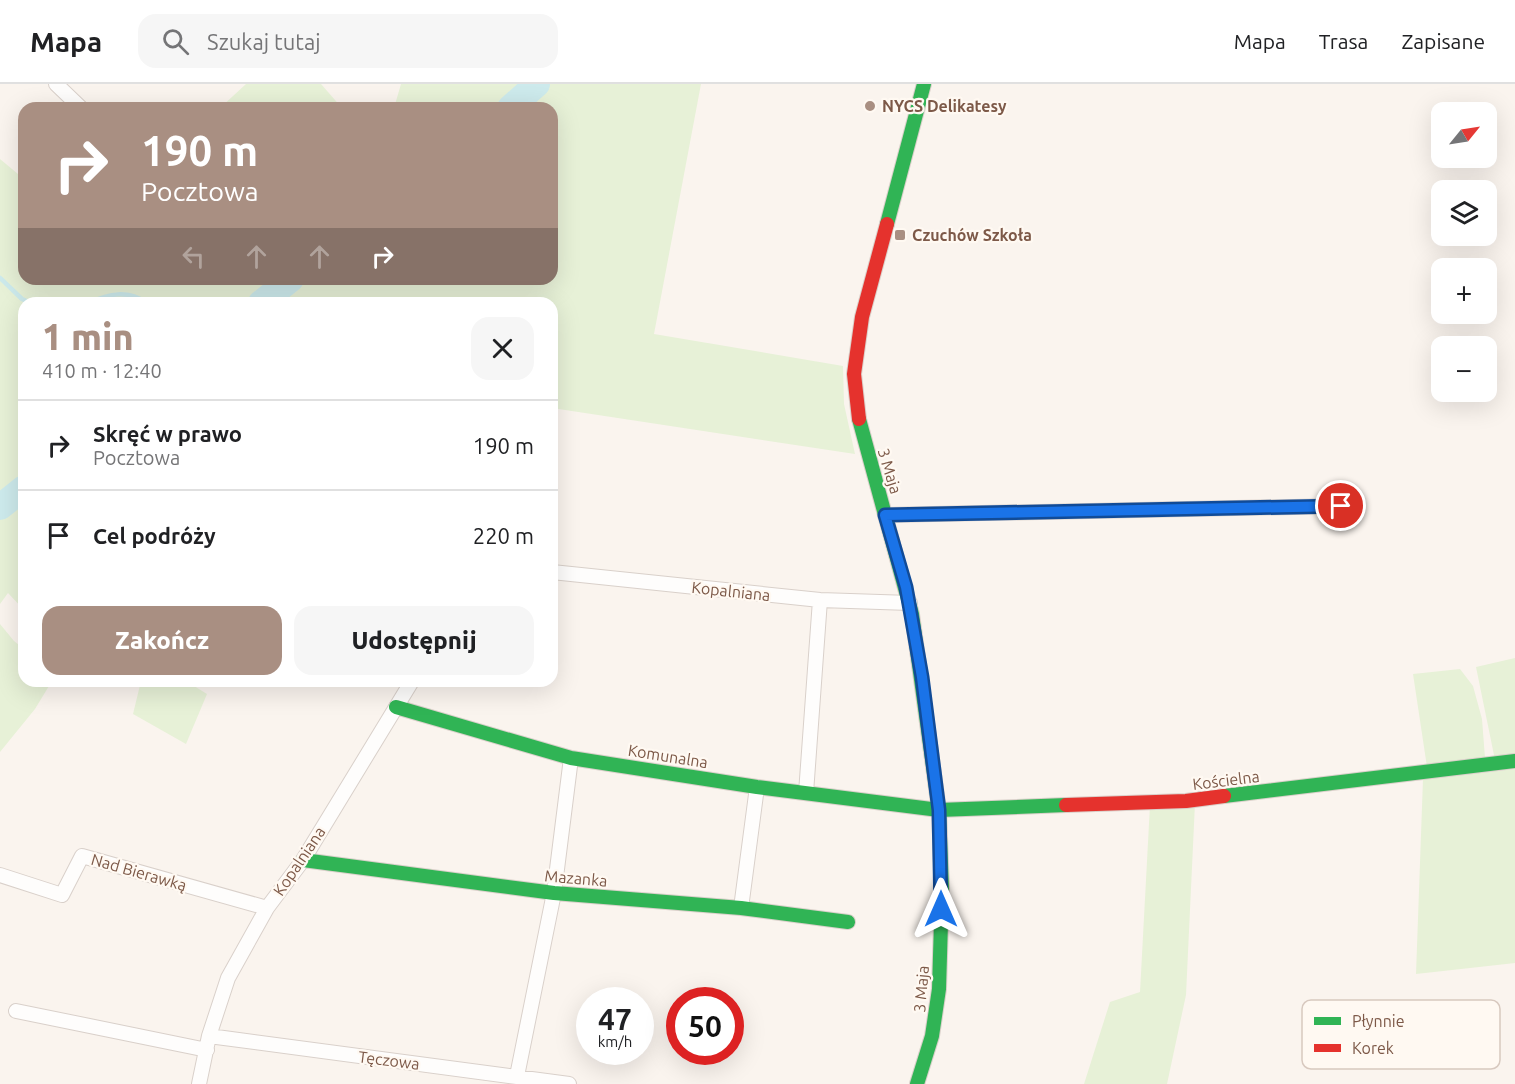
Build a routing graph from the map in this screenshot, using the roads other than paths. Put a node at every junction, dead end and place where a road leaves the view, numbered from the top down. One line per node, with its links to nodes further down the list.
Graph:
1 (56, 84): 3 (street)
2 (924, 84): 5 (street, 3 Maja)
3 (75, 102)
4 (1341, 506): 5 (street)
5 (885, 515): 8 (street, 3 Maja)
6 (558, 573): 7 (street, Kopalniana)
7 (820, 600): 8 (street, Kopalniana); 14 (street)
8 (910, 603): 15 (street, 3 Maja)
9 (408, 687): 10 (street, Kopalniana)
10 (396, 707): 11 (street, Komunalna); 16 (street, Kopalniana)
11 (572, 758): 13 (street, Komunalna); 18 (street)
12 (1515, 761): 15 (street, Kościelna)
13 (757, 787): 14 (street, Komunalna); 20 (street)
14 (806, 793): 15 (street, Komunalna)
15 (939, 810): 27 (street, 3 Maja)
16 (303, 860): 18 (street, Mazanka); 19 (street, Kopalniana)
17 (0, 875): 19 (street, Nad Bierawką)
18 (554, 893): 20 (street, Mazanka); 24 (street)
19 (267, 908): 23 (street, Kopalniana)
20 (741, 908): 21 (street, Mazanka)
21 (848, 922)
22 (16, 1011): 23 (street)
23 (208, 1043): 24 (street, Tęczowa); 25 (street, Kopalniana)
24 (517, 1076): 26 (street, Tęczowa)
25 (199, 1084)
26 (569, 1084)
27 (917, 1084)

